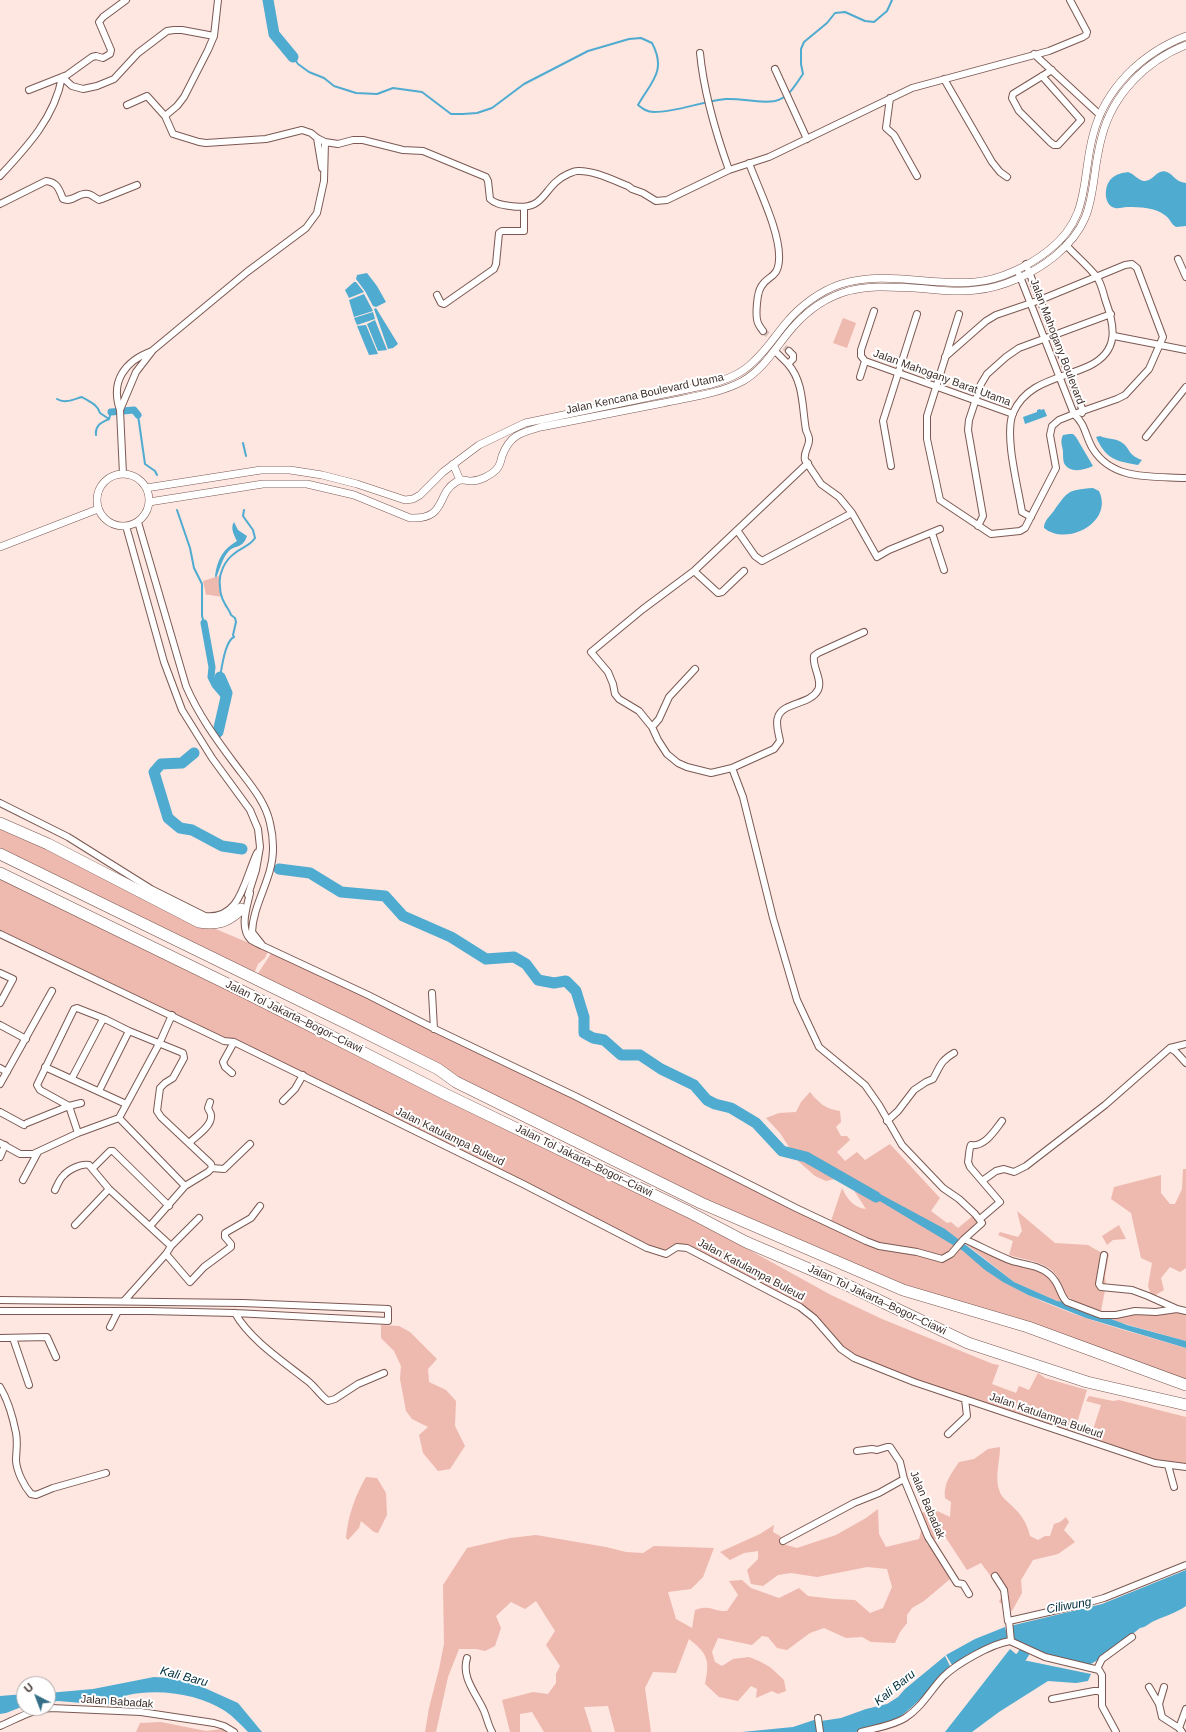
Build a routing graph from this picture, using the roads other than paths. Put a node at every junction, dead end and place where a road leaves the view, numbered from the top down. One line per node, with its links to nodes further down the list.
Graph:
1 (125, 0): 12 (street)
2 (218, 0): 4 (street)
3 (1070, 0): 8 (street)
4 (214, 36): 12 (street); 18 (street)
5 (1186, 36): 17 (street, Jalan Kencana Boulevard Utama)
6 (1186, 45): 19 (street, Jalan Kencana Boulevard Utama)
7 (700, 53): 24 (street)
8 (1034, 54): 10 (street); 13 (street)
9 (775, 69): 21 (street)
10 (1052, 70): 11 (street); 17 (street)
11 (1042, 76): 11 (street)
12 (62, 77): 14 (street); 25 (street)
13 (944, 79): 15 (street); 27 (street)
14 (29, 90)
15 (890, 98): 21 (street); 26 (street)
16 (127, 105): 18 (street)
17 (1100, 115): 19 (street); 34 (street, Jalan Kencana Boulevard Utama)
18 (165, 116): 20 (street)
19 (1108, 119): 32 (street, Jalan Kencana Boulevard Utama)
20 (317, 138): 22 (street); 28 (street)
21 (807, 139): 23 (street)
22 (326, 142): 28 (street); 31 (street)
23 (749, 163): 24 (street); 47 (street)
24 (729, 170): 31 (street)
25 (0, 176)
26 (917, 176)
27 (1007, 177)
28 (324, 181): 52 (street)
29 (137, 185): 30 (street)
30 (0, 204)
31 (524, 207): 40 (street)
32 (1066, 245): 36 (street, Jalan Kencana Boulevard Utama); 38 (street)
33 (1178, 258): 39 (street)
34 (1026, 264): 35 (street, Jalan Kencana Boulevard Utama); 36 (street, Jalan Mahogany Boulevard)
35 (1018, 268): 37 (street, Jalan Mahogany Boulevard); 73 (street, Jalan Kencana Boulevard Utama)
36 (1029, 272): 37 (street, Jalan Kencana Boulevard Utama); 41 (street, Jalan Mahogany Boulevard)
37 (1021, 276): 42 (street, Jalan Mahogany Boulevard); 54 (street, Jalan Kencana Boulevard Utama)
38 (1097, 277): 41 (street); 46 (street); 51 (street)
39 (1186, 277)
40 (437, 295)
41 (1040, 300): 42 (street); 48 (street, Jalan Mahogany Boulevard)
42 (1031, 303): 50 (street, Jalan Mahogany Boulevard); 56 (street)
43 (874, 311): 57 (street)
44 (917, 314): 59 (street)
45 (959, 314): 56 (street)
46 (1111, 314): 48 (street); 49 (street)
47 (763, 331)
48 (1054, 336): 50 (street); 60 (street, Jalan Mahogany Boulevard)
49 (1114, 336): 51 (street); 60 (street)
50 (1045, 339): 63 (street, Jalan Mahogany Boulevard); 67 (street)
51 (1159, 345): 53 (street); 69 (street)
52 (153, 350): 61 (street); 64 (street)
53 (1186, 350)
54 (775, 351): 58 (street); 74 (street, Jalan Kencana Boulevard Utama)
55 (789, 351): 58 (street)
56 (945, 357): 65 (street)
57 (865, 361): 59 (street, Jalan Mahogany Barat Utama); 62 (street)
58 (788, 364): 76 (street)
59 (897, 372): 65 (street, Jalan Mahogany Barat Utama); 78 (street)
60 (1068, 373): 63 (street); 69 (street, Jalan Mahogany Boulevard)
61 (120, 377): 64 (street); 68 (street)
62 (860, 377)
63 (1060, 377): 70 (street); 71 (street, Jalan Mahogany Boulevard)
64 (131, 384): 68 (street)
65 (936, 386): 67 (street, Jalan Mahogany Barat Utama); 89 (street)
66 (1186, 387): 75 (street)
67 (976, 400): 70 (street, Jalan Mahogany Barat Utama); 89 (street)
68 (120, 410): 79 (street)
69 (1082, 410): 71 (street); 72 (street, Jalan Mahogany Boulevard)
70 (1013, 414): 86 (street)
71 (1074, 414): 72 (street, Jalan Mahogany Boulevard); 86 (street)
72 (1082, 421): 80 (street)
73 (511, 429): 74 (street); 77 (street, Jalan Kencana Boulevard Utama)
74 (514, 436): 81 (street)
75 (1146, 437)
76 (808, 463): 85 (street); 91 (street)
77 (453, 464): 81 (street); 82 (street, Jalan Kencana Boulevard Utama)
78 (891, 466)
79 (123, 474): 82 (street); 84 (street)
80 (1186, 478)
81 (460, 480): 83 (street)
82 (146, 488): 83 (street)
83 (149, 502): 87 (street)
84 (98, 509): 88 (street); 93 (street)
85 (852, 513): 91 (street); 92 (street)
86 (1031, 517): 89 (street)
87 (138, 522): 88 (street); 101 (street)
88 (126, 526): 102 (street)
89 (978, 526)
90 (940, 529): 92 (street)
91 (737, 530): 95 (street)
92 (932, 532): 94 (street)
93 (0, 547)
94 (944, 570)
95 (694, 571): 96 (street); 99 (street)
96 (744, 571)
97 (864, 632): 100 (street)
98 (695, 669): 99 (street)
99 (652, 727): 100 (street)
100 (732, 768): 144 (street)
101 (242, 774): 102 (street); 111 (street)
102 (231, 783): 105 (street)
103 (0, 804): 105 (street)
104 (0, 823): 109 (highway)
105 (260, 847): 108 (street)
106 (0, 854): 185 (highway, Jalan Tol Jakarta–Bogor–Ciawi)
107 (0, 873): 160 (highway, Jalan Tol Jakarta–Bogor–Ciawi)
108 (250, 893): 109 (street); 111 (street)
109 (241, 909)
110 (0, 934): 116 (street)
111 (263, 946): 119 (street)
112 (0, 973): 115 (street)
113 (52, 991): 121 (street)
114 (432, 993): 119 (street)
115 (0, 1003)
116 (172, 1015): 122 (street); 123 (street, Jalan Katulampa Buleud)
117 (105, 1019): 120 (street); 128 (street); 133 (street)
118 (0, 1025): 121 (street)
119 (434, 1029): 166 (street)
120 (129, 1031): 122 (street); 135 (street)
121 (26, 1039): 130 (street)
122 (160, 1042): 139 (street); 146 (street)
123 (234, 1042): 131 (street); 132 (street, Jalan Katulampa Buleud)
124 (1186, 1044): 125 (street)
125 (1170, 1048): 127 (street); 154 (street)
126 (954, 1053): 144 (street)
127 (1186, 1063)
128 (45, 1067): 133 (street); 140 (street)
129 (0, 1068): 130 (street)
130 (8, 1072): 134 (street)
131 (232, 1073)
132 (303, 1075): 136 (street); 188 (street, Jalan Katulampa Buleud)
133 (72, 1078): 135 (street)
134 (0, 1084)
135 (98, 1091): 139 (street)
136 (283, 1101)
137 (210, 1102): 146 (street)
138 (81, 1103): 140 (street)
139 (126, 1104): 142 (street)
140 (69, 1106): 141 (street); 145 (street)
141 (0, 1112)
142 (119, 1118): 145 (street); 155 (street)
143 (1002, 1120): 154 (street)
144 (887, 1121): 162 (street)
145 (78, 1133): 149 (street)
146 (189, 1143): 152 (street)
147 (3, 1144): 149 (street); 150 (street)
148 (250, 1144): 152 (street)
149 (38, 1152): 153 (street)
150 (0, 1157)
151 (93, 1168): 156 (street); 157 (street); 158 (street)
152 (212, 1168): 155 (street)
153 (23, 1180)
154 (982, 1181): 162 (street)
155 (185, 1186): 158 (street)
156 (109, 1189): 163 (street); 164 (street)
157 (55, 1190)
158 (169, 1206): 164 (street)
159 (260, 1206): 168 (street)
160 (689, 1212): 165 (highway); 189 (highway, Jalan Tol Jakarta–Bogor–Ciawi)
161 (199, 1218): 167 (street)
162 (980, 1220): 166 (street)
163 (75, 1225)
164 (150, 1226): 167 (street)
165 (726, 1237)
166 (963, 1239): 173 (street)
167 (170, 1246): 168 (street)
168 (166, 1254): 172 (street)
169 (1104, 1255): 173 (street)
170 (0, 1300): 171 (street)
171 (17, 1301): 172 (street); 175 (street)
172 (124, 1301): 178 (street)
173 (1177, 1309): 177 (street)
174 (0, 1311): 175 (street)
175 (16, 1311): 176 (street)
176 (118, 1311): 178 (street); 179 (street)
177 (1186, 1311)
178 (235, 1313): 183 (street)
179 (110, 1327)
180 (0, 1338): 181 (street)
181 (13, 1338): 182 (street); 184 (street)
182 (56, 1357)
183 (384, 1373)
184 (29, 1384)
185 (1186, 1385)
186 (0, 1387): 195 (street)
187 (1087, 1390): 189 (highway)
188 (965, 1399): 191 (street); 193 (street, Jalan Katulampa Buleud)
189 (1173, 1402): 190 (highway, Jalan Tol Jakarta–Bogor–Ciawi)
190 (1186, 1405)
191 (948, 1434)
192 (857, 1451): 196 (street, Jalan Babadak)
193 (1168, 1464): 194 (street, Jalan Katulampa Buleud); 197 (street)
194 (1186, 1467)
195 (106, 1473)
196 (904, 1479): 198 (street); 201 (street, Jalan Babadak)
197 (1174, 1487)
198 (783, 1541)
199 (1186, 1565): 202 (street)
200 (995, 1576): 202 (street)
201 (969, 1594)
202 (1008, 1623): 204 (street)
203 (1132, 1637): 206 (street)
204 (1011, 1640): 206 (street); 219 (street)
205 (467, 1658): 217 (street)
206 (1096, 1669): 209 (street)
207 (1149, 1687): 211 (street)
208 (1164, 1687): 211 (street)
209 (1101, 1693): 210 (street); 220 (street)
210 (1052, 1698)
211 (1159, 1704): 215 (street)
212 (1186, 1709): 215 (street)
213 (818, 1718): 218 (street)
214 (0, 1726): 216 (street, Jalan Babadak)
215 (1180, 1730)
216 (234, 1732)
217 (492, 1732)
218 (820, 1732)
219 (861, 1732)
220 (1116, 1732)

